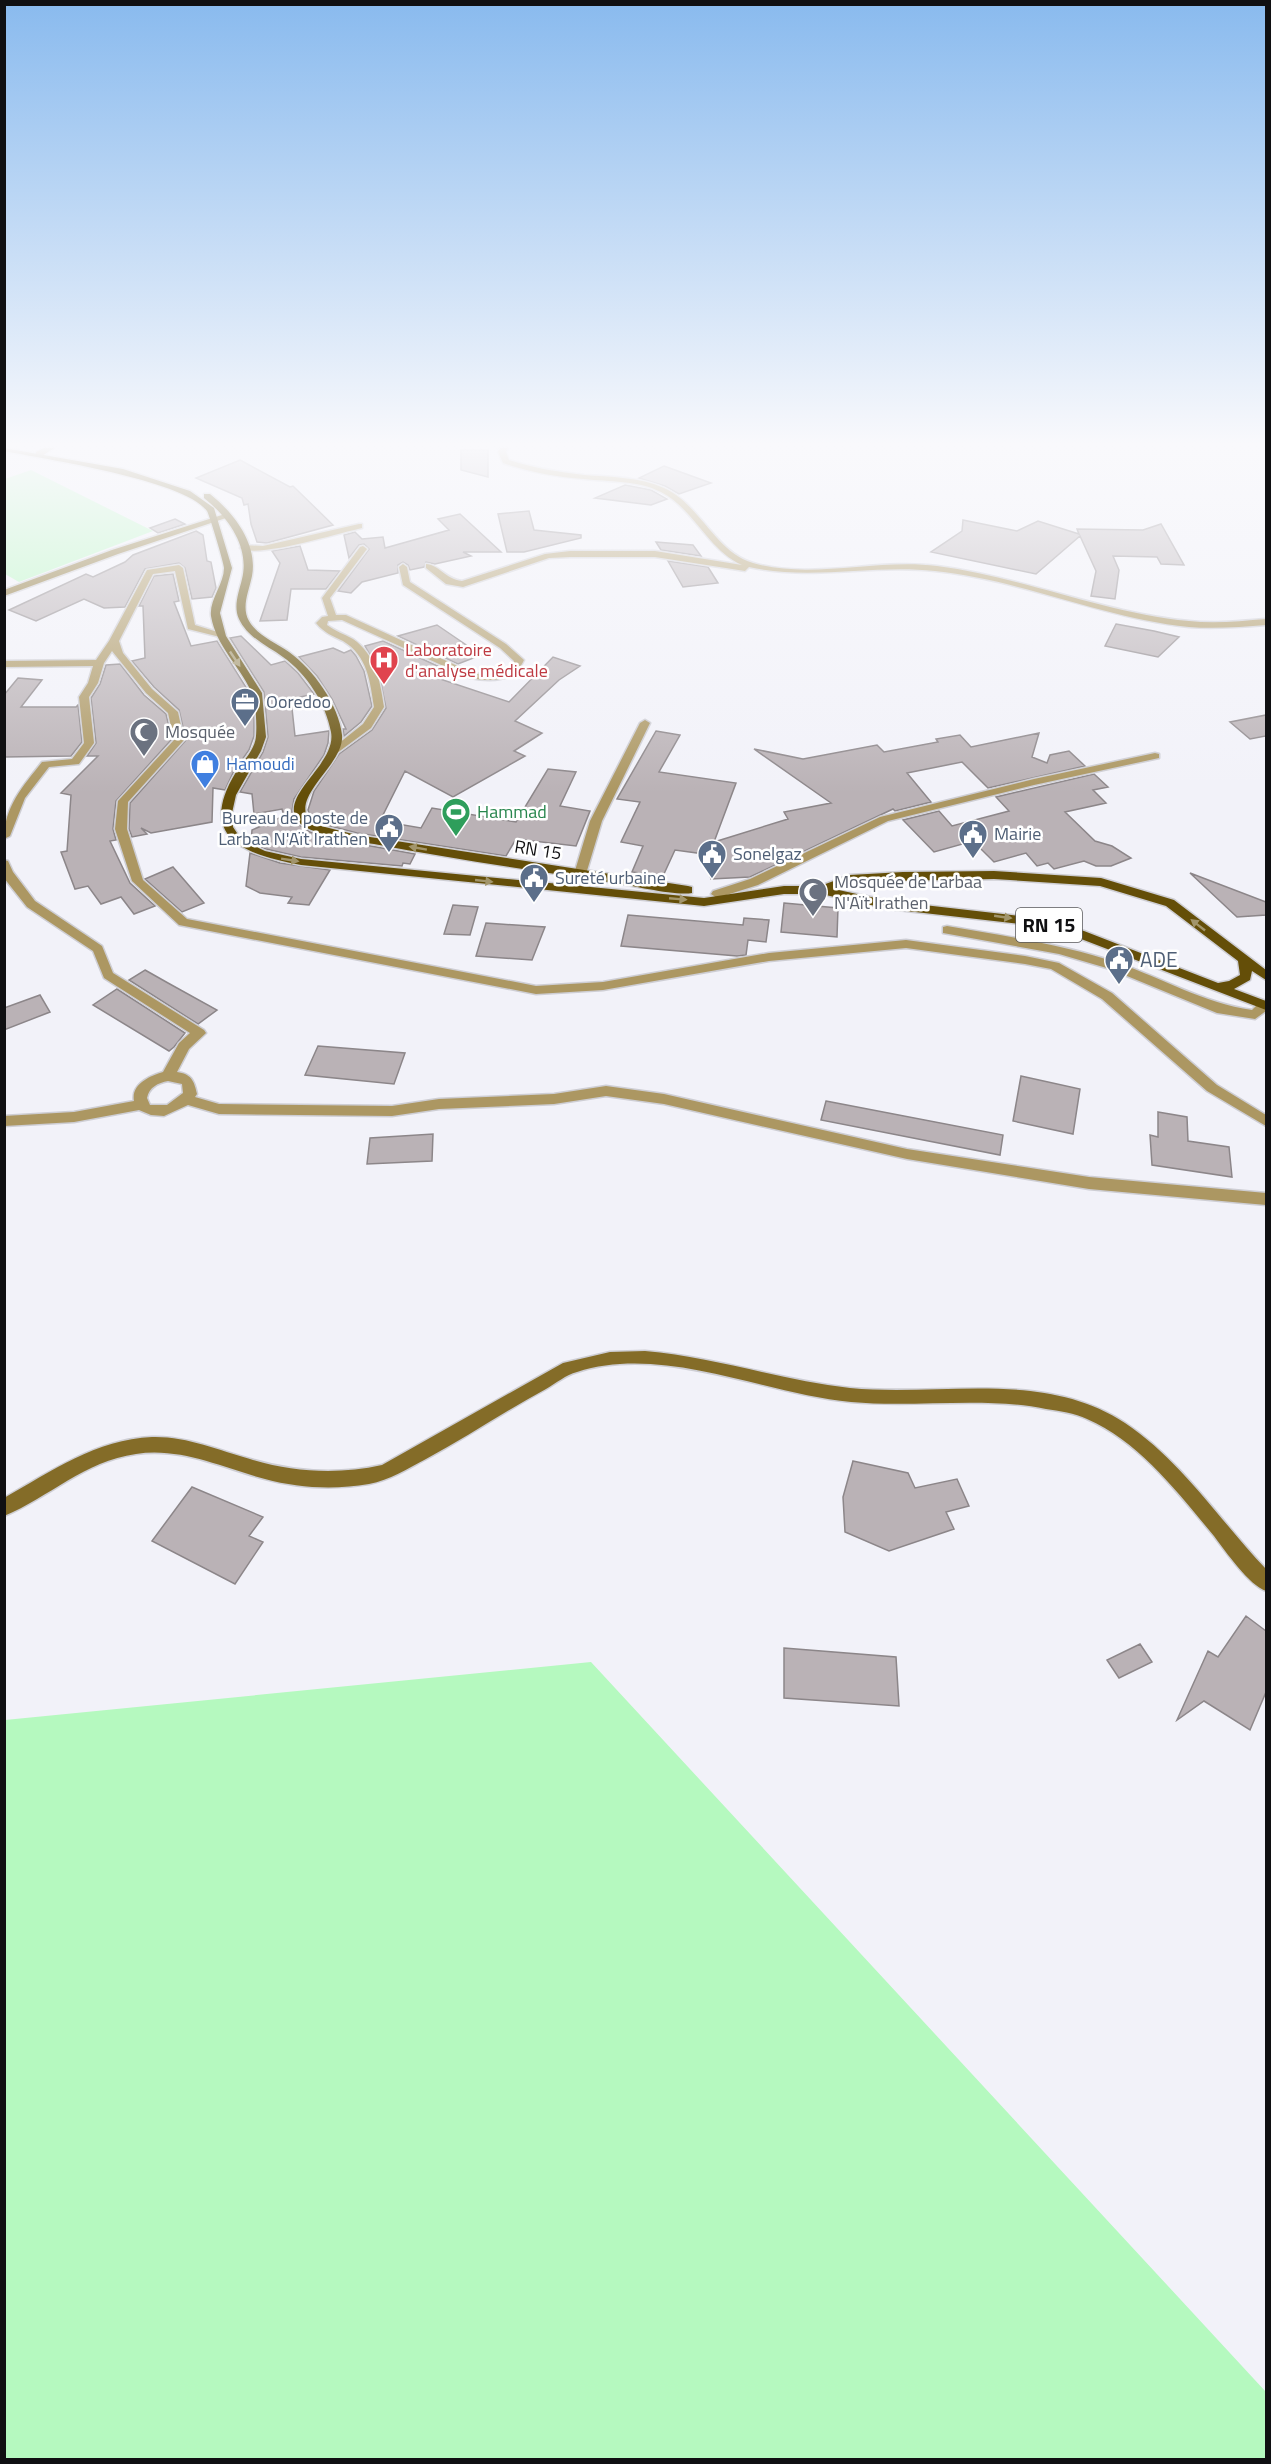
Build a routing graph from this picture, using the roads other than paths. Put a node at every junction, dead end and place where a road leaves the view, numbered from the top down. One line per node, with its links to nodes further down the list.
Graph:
1 (85, 563): 11 (main road)
2 (227, 563): 14 (main road, RN 15)
3 (247, 563): 19 (main road)
4 (352, 563): 12 (street)
5 (527, 563): 8 (street)
6 (717, 563): 10 (street)
7 (740, 563): 10 (street)
8 (429, 566)
9 (403, 567): 12 (street)
10 (766, 570): 13 (street)
11 (4, 593)
12 (333, 618): 19 (street)
13 (1266, 621)
14 (220, 636): 15 (street); 26 (main road, RN 15, one-way to 26)
15 (114, 641): 16 (street); 30 (street)
16 (99, 663): 17 (street); 21 (street)
17 (4, 664)
18 (645, 723): 23 (street)
19 (337, 750): 23 (main road, RN 15, one-way to 19)
20 (1155, 756): 25 (street)
21 (4, 836)
22 (4, 863): 34 (street)
23 (580, 874): 25 (main road, RN 15)
24 (820, 890): 26 (main road, RN 15); 29 (main road, RN 15, one-way to 24); 32 (main road, RN 15, one-way to 32)
25 (717, 894): 26 (main road, RN 15)
26 (746, 895)
27 (947, 930): 28 (street)
28 (1060, 950): 30 (street); 33 (street)
29 (1244, 962): 31 (main road, RN 15); 32 (main road)
30 (1055, 966): 38 (street)
31 (1266, 976)
32 (1218, 987): 33 (main road, RN 15)
33 (1266, 1005)
34 (168, 1076): 35 (street); 36 (street)
35 (186, 1100): 36 (street); 39 (street)
36 (141, 1104): 37 (street)
37 (4, 1121)
38 (1266, 1121)
39 (1266, 1200)
40 (4, 1508): 41 (main road)
41 (1266, 1582)

